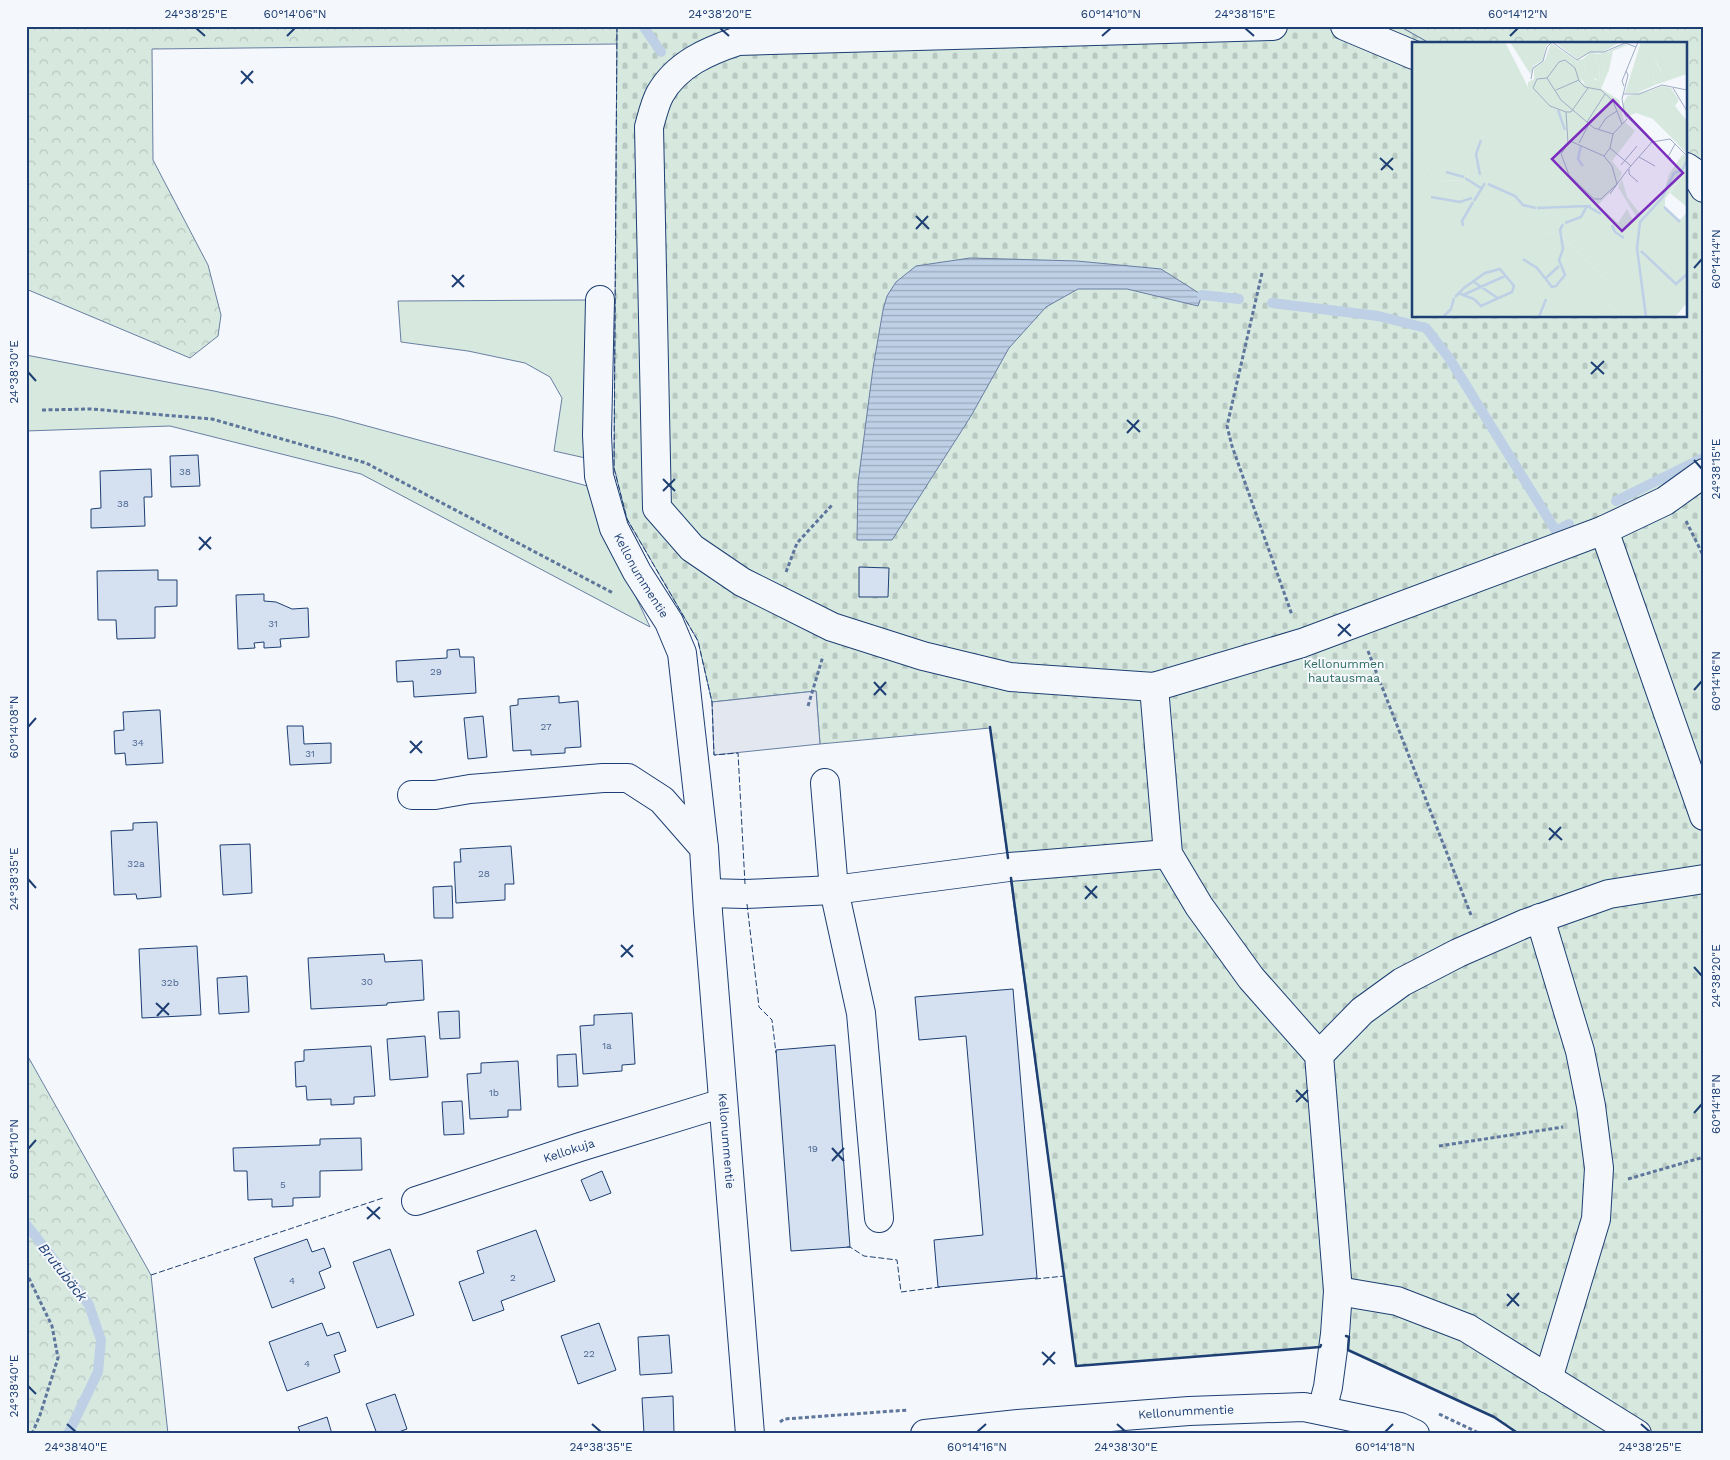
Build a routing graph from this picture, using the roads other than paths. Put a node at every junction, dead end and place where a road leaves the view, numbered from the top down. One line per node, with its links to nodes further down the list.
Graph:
1 (1273, 26): 9 (street)
2 (1344, 26): 3 (street)
3 (1412, 54)
4 (1688, 168): 5 (street)
5 (1704, 188)
6 (600, 300): 13 (street, Kellonummentie)
7 (1704, 473): 8 (street)
8 (1604, 530): 9 (street); 12 (street)
9 (1154, 687): 14 (street)
10 (825, 783): 16 (street)
11 (412, 795): 13 (street)
12 (1704, 816)
13 (704, 848): 17 (street, Kellonummentie)
14 (1168, 854): 16 (street); 19 (street)
15 (1704, 879): 18 (street)
16 (834, 890): 17 (street); 22 (street)
17 (707, 893): 20 (street, Kellonummentie)
18 (1540, 918): 19 (street); 24 (street)
19 (1320, 1055): 23 (street)
20 (723, 1103): 21 (street, Kellokuja); 26 (street, Kellonummentie)
21 (416, 1201)
22 (879, 1218)
23 (1338, 1291): 24 (street); 25 (street)
24 (1548, 1379): 29 (street)
25 (1322, 1410): 27 (street, Kellonummentie); 28 (street, Kellonummentie)
26 (750, 1434)
27 (925, 1434)
28 (1415, 1434)
29 (1636, 1434)

